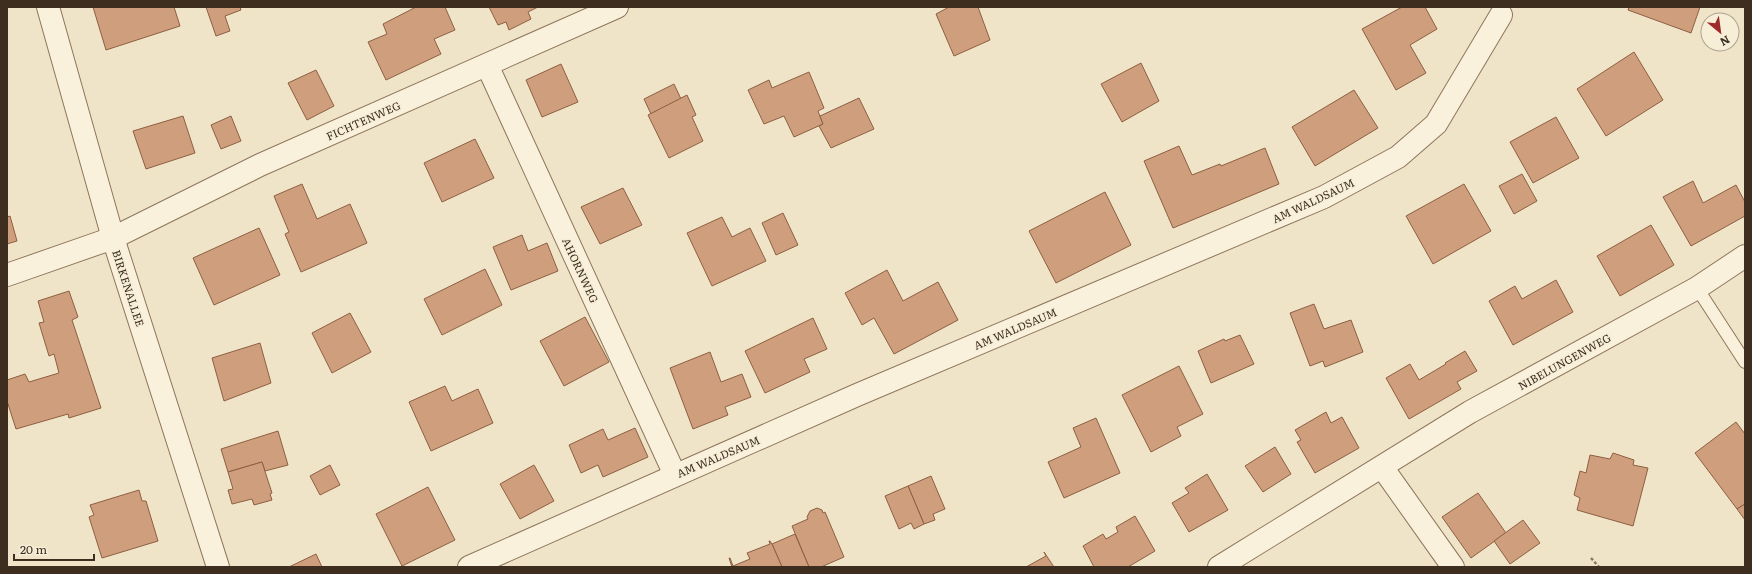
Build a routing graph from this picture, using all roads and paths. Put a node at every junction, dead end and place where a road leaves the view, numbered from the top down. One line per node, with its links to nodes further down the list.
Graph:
1 (48, 7): 5 (street, BIRKENALLEE)
2 (617, 7): 4 (street, FICHTENWEG)
3 (1501, 16): 11 (street, AM WALDSAUM)
4 (487, 65): 5 (street, FICHTENWEG); 11 (street, AHORNWEG)
5 (113, 238): 7 (street, FICHTENWEG); 13 (street, BIRKENALLEE)
6 (1745, 256): 8 (street, NIBELUNGENWEG)
7 (7, 275)
8 (1697, 288): 9 (lane); 10 (street, NIBELUNGENWEG)
9 (1745, 362)
10 (1382, 467): 15 (street, NIBELUNGENWEG); 16 (street)
11 (675, 474): 14 (street, AM WALDSAUM)
12 (1591, 558): 17 (path)
13 (218, 567)
14 (469, 567)
15 (1219, 567)
16 (1454, 567)
17 (1598, 567)

